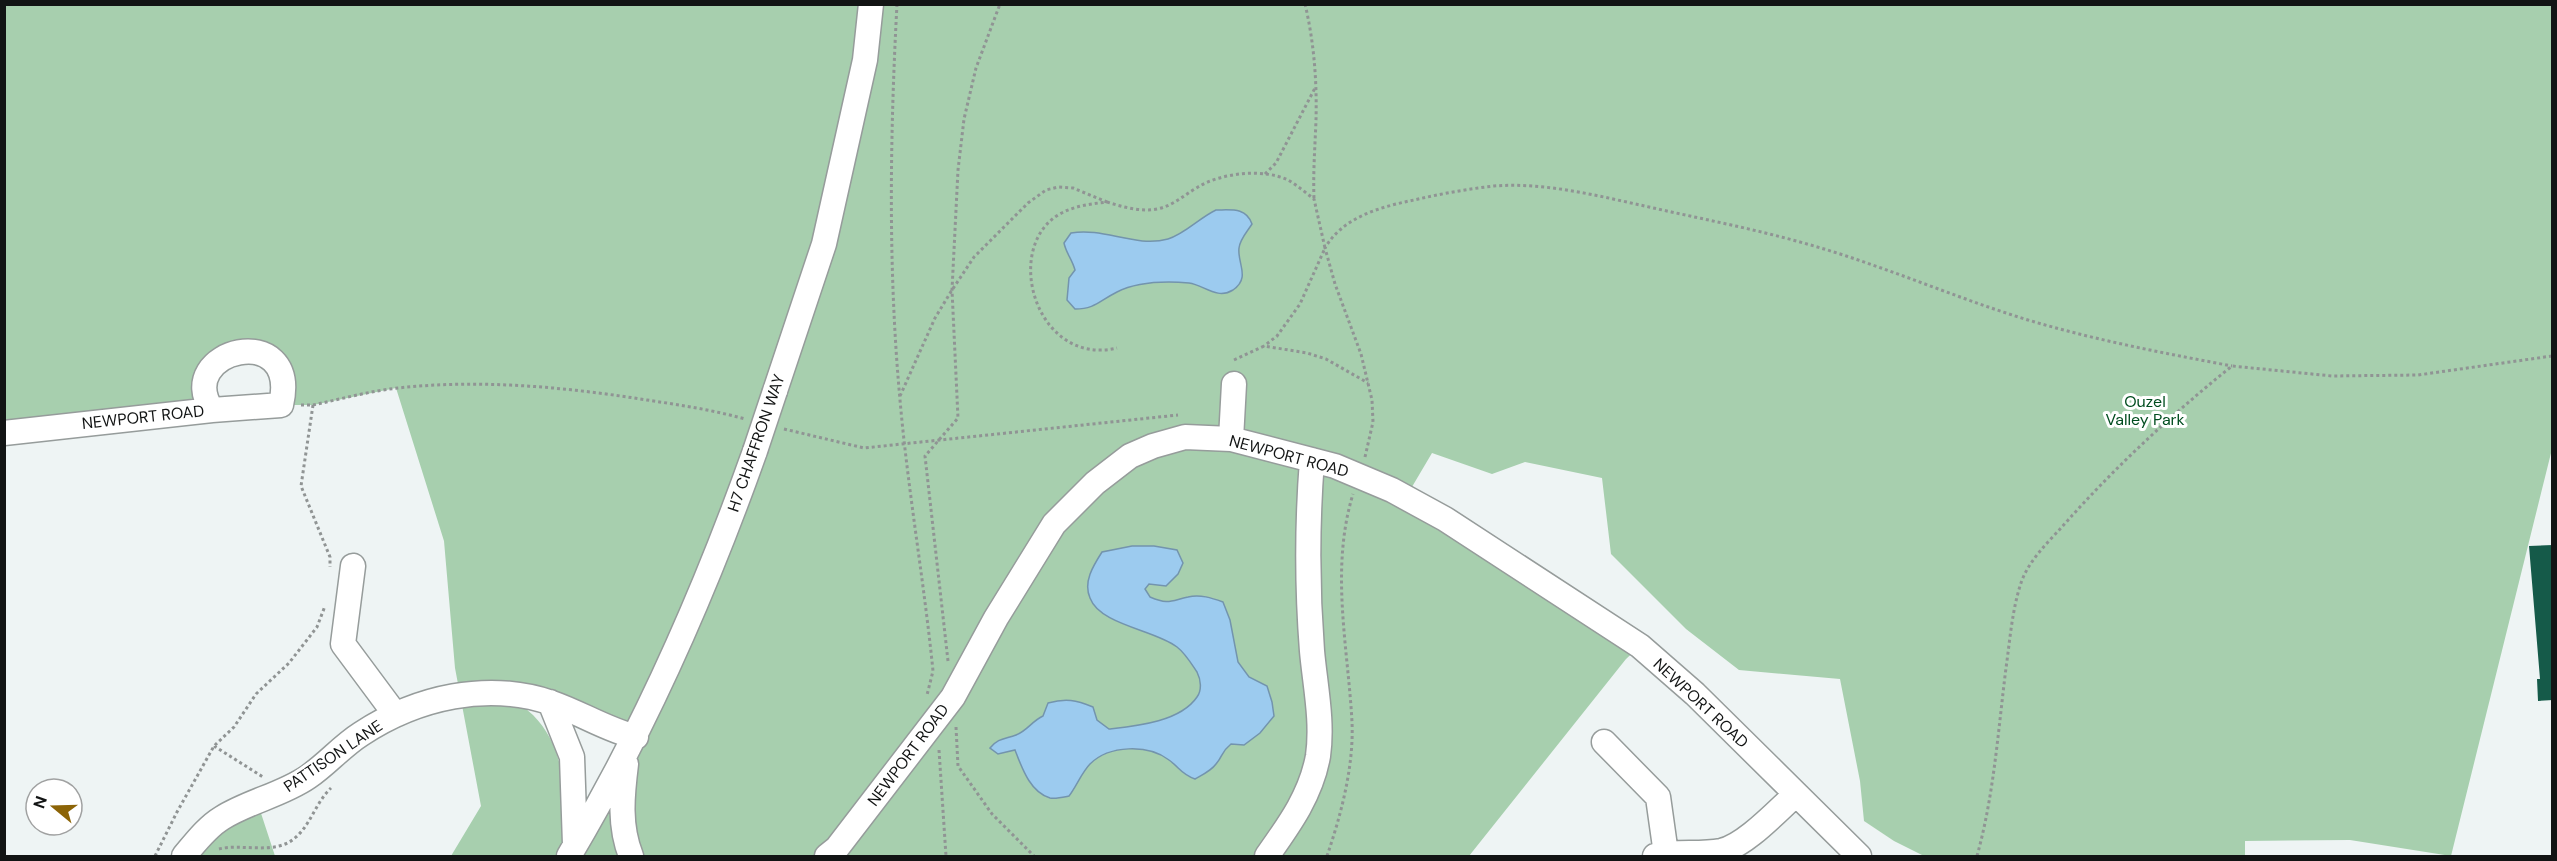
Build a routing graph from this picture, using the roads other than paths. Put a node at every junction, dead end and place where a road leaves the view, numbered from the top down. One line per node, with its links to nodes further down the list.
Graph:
1 (871, 4): 11 (street, H7 CHAFFRON WAY, bridge)
2 (1234, 384): 5 (street)
3 (212, 410): 3 (street, NEWPORT ROAD); 4 (street, NEWPORT ROAD)
4 (4, 433)
5 (1231, 439): 6 (street, NEWPORT ROAD); 18 (street, NEWPORT ROAD)
6 (1312, 460): 12 (street, NEWPORT ROAD); 19 (street)
7 (341, 567): 9 (street)
8 (550, 702): 9 (street, PATTISON LANE); 11 (street, PATTISON LANE); 13 (street)
9 (395, 714): 16 (street, PATTISON LANE)
10 (1604, 742): 15 (street)
11 (631, 747): 13 (street, H7 CHAFFRON WAY); 17 (street)
12 (1796, 794): 14 (street); 20 (street, NEWPORT ROAD)
13 (572, 851)
14 (1722, 854): 15 (street)
15 (1660, 855)
16 (184, 856)
17 (631, 856)
18 (827, 856)
19 (1267, 856)
20 (1859, 856)

